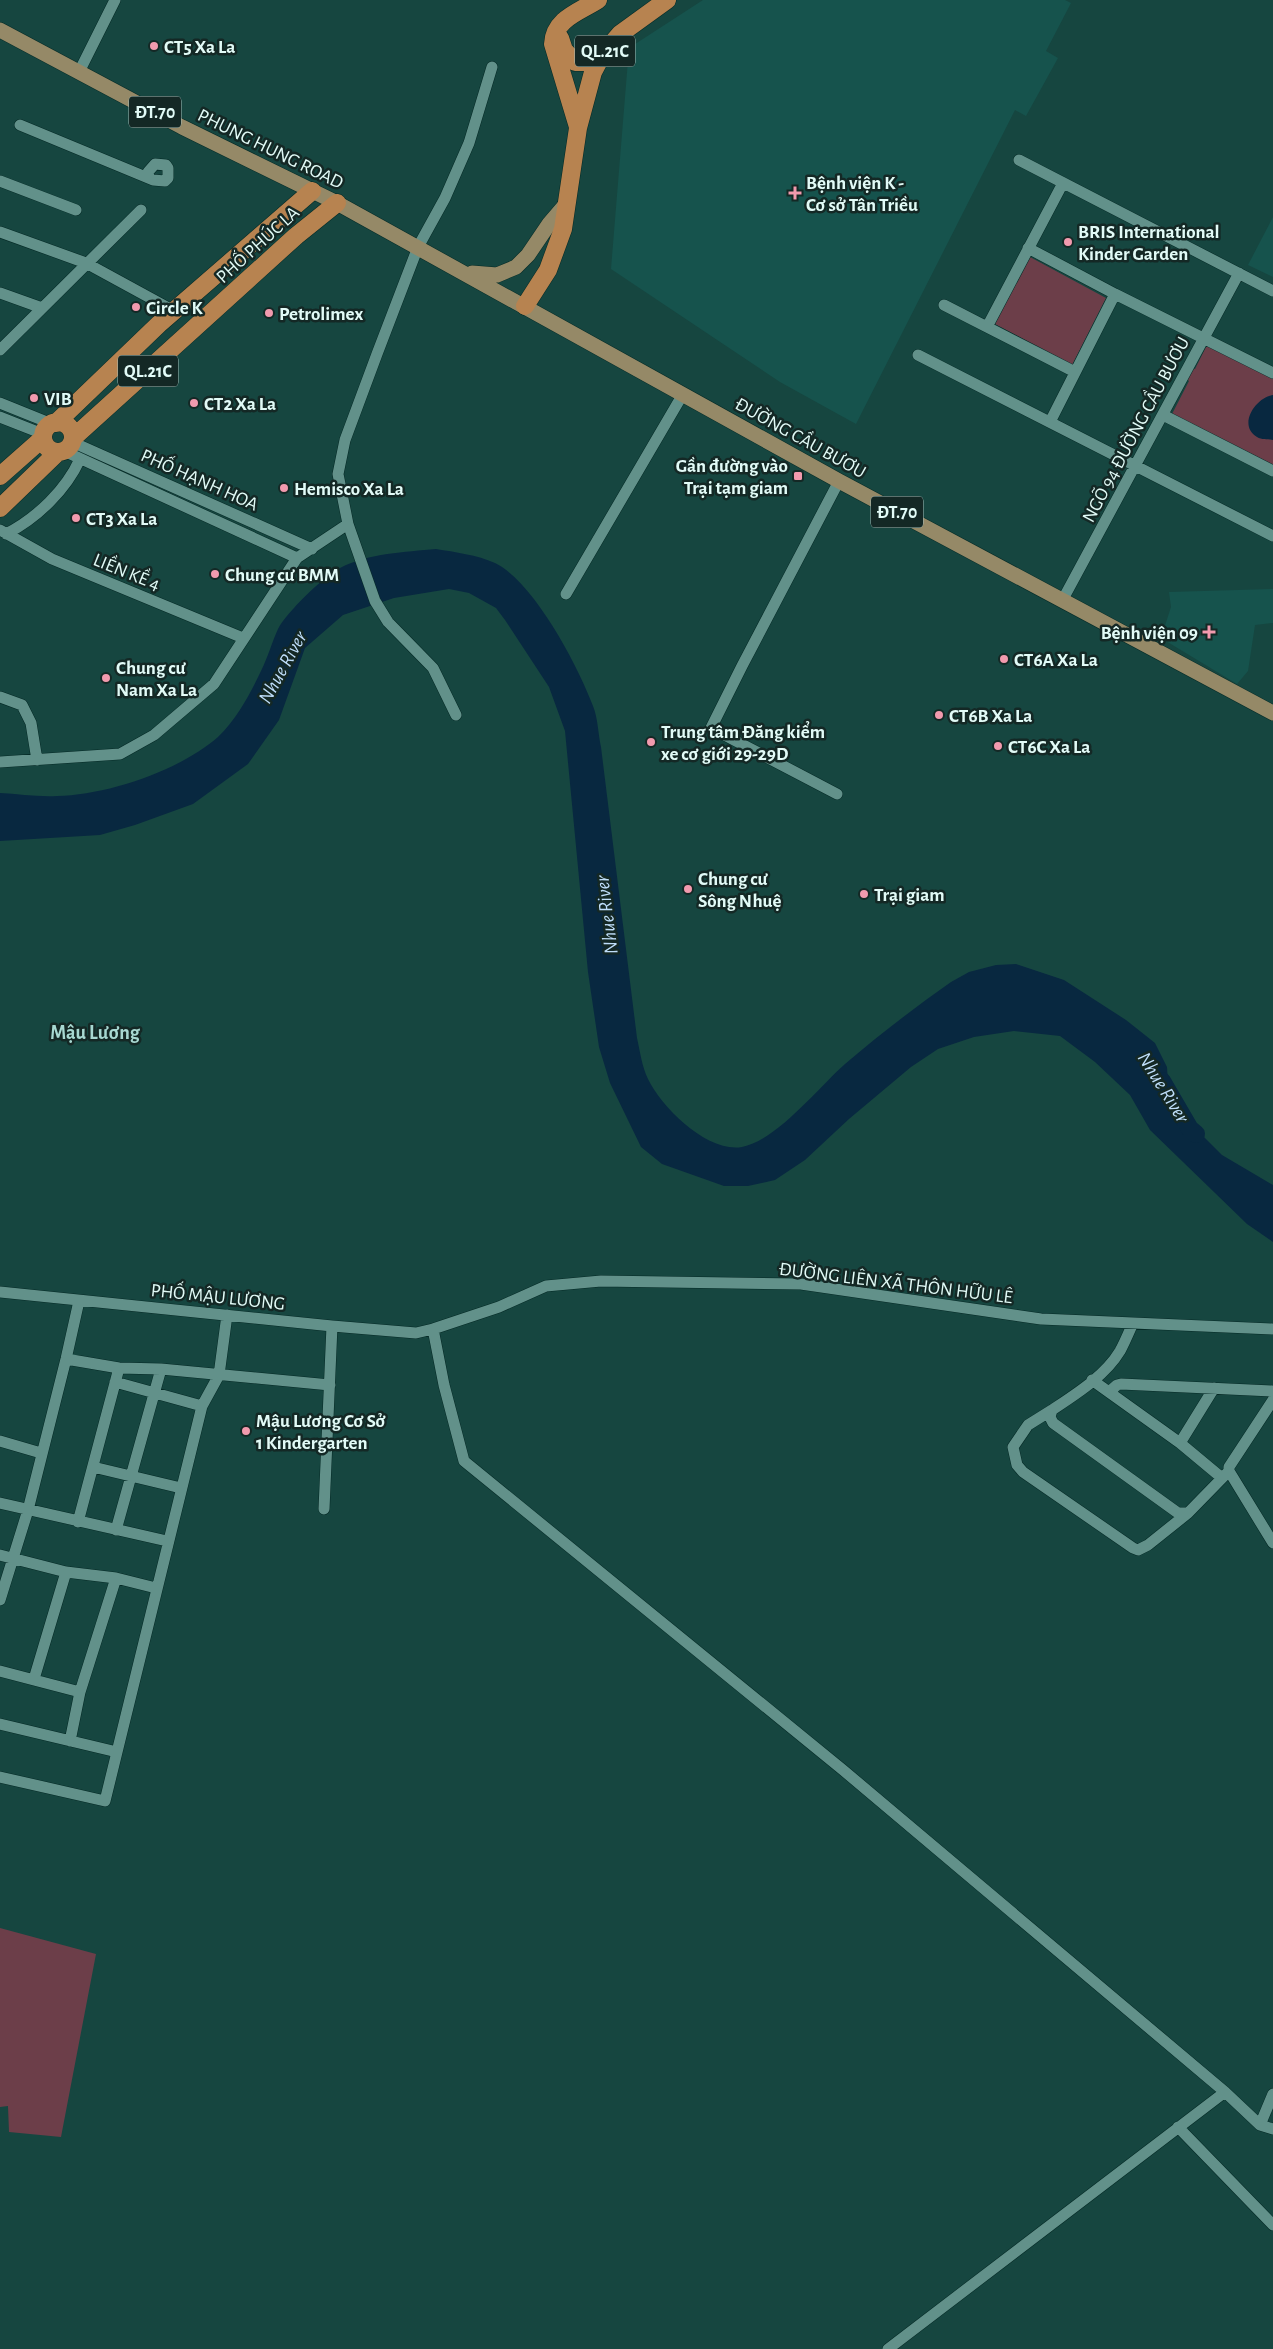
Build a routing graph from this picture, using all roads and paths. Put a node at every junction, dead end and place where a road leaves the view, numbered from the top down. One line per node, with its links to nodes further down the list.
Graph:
1 (116, 0): 8 (street)
2 (598, 0): 4 (highway)
3 (667, 0): 6 (highway, QL.21C)
4 (557, 28): 6 (highway); 10 (highway)
5 (0, 30): 8 (main road, PHUNG HUNG ROAD / ĐT.70)
6 (602, 55): 10 (highway, QL.21C)
7 (492, 68): 21 (street)
8 (79, 72): 15 (main road, PHUNG HUNG ROAD / ĐT.70)
9 (20, 125): 12 (street)
10 (578, 128): 17 (highway)
11 (1019, 160): 14 (street)
12 (149, 177)
13 (0, 182): 18 (street)
14 (1062, 183): 22 (street); 25 (street)
15 (312, 191): 16 (main road, PHUNG HUNG ROAD / ĐT.70); 32 (highway, PHỐ PHÚC LA / QL.21C)
16 (337, 202): 21 (main road, PHUNG HUNG ROAD / ĐT.70); 45 (highway, PHỐ PHÚC LA / QL.21C)
17 (567, 203): 24 (main road); 30 (highway)
18 (76, 210)
19 (141, 210): 23 (street)
20 (0, 232): 23 (street)
21 (418, 247): 24 (main road, ĐƯỜNG CẦU BƯƠU / ĐT.70); 51 (street)
22 (1028, 248): 28 (street); 33 (street)
23 (86, 263): 31 (street); 32 (street)
24 (462, 271): 30 (main road, ĐƯỜNG CẦU BƯƠU / ĐT.70)
25 (1240, 273): 26 (street); 34 (street, NGÕ 94 ĐƯỜNG CẦU BƯƠU)
26 (1273, 291)
27 (0, 293): 31 (street)
28 (1115, 294): 34 (street); 37 (street)
29 (944, 305): 33 (street)
30 (525, 306): 39 (main road, ĐƯỜNG CẦU BƯƠU / ĐT.70)
31 (42, 308): 35 (street)
32 (174, 311): 44 (highway, PHỐ PHÚC LA / QL.21C)
33 (987, 327): 37 (street)
34 (1204, 339): 38 (street); 41 (street, NGÕ 94 ĐƯỜNG CẦU BƯƠU)
35 (0, 350)
36 (918, 355): 43 (street)
37 (1075, 372): 43 (street)
38 (1273, 373)
39 (683, 394): 49 (main road, ĐƯỜNG CẦU BƯƠU / ĐT.70); 56 (street)
40 (0, 403): 44 (street)
41 (1163, 415): 46 (street, NGÕ 94 ĐƯỜNG CẦU BƯƠU); 47 (street)
42 (0, 417): 44 (street)
43 (1050, 422): 46 (street)
44 (49, 430): 45 (highway); 45 (highway); 48 (highway, PHỐ PHÚC LA / QL.21C)
45 (69, 448): 50 (highway, PHỐ PHÚC LA / QL.21C); 52 (street); 54 (street, PHỐ HẠNH HOA); 55 (street, PHỐ HẠNH HOA)
46 (1135, 466): 53 (street); 57 (street, NGÕ 94 ĐƯỜNG CẦU BƯƠU)
47 (1273, 471)
48 (0, 476)
49 (840, 481): 57 (main road, ĐƯỜNG CẦU BƯƠU / ĐT.70); 64 (street)
50 (0, 508)
51 (348, 524): 54 (street); 61 (street)
52 (3, 532): 58 (street, LIỀN KỀ 4)
53 (1273, 536)
54 (312, 549): 55 (street)
55 (297, 558): 58 (street)
56 (566, 594)
57 (1062, 601): 60 (main road, ĐƯỜNG CẦU BƯƠU / ĐT.70)
58 (243, 638): 62 (street)
59 (0, 697): 62 (street)
60 (1273, 714)
61 (456, 715)
62 (37, 760): 63 (street)
63 (0, 762)
64 (837, 794)
65 (0, 1292): 66 (street, PHỐ MẬU LƯƠNG)
66 (78, 1301): 67 (street, PHỐ MẬU LƯƠNG); 72 (street)
67 (227, 1315): 69 (street, PHỐ MẬU LƯƠNG); 75 (street)
68 (1133, 1323): 70 (street, ĐƯỜNG LIÊN XÃ THÔN HỮU LÊ); 71 (street, ĐƯỜNG LIÊN XÃ THÔN HỮU LÊ); 76 (street)
69 (332, 1326): 70 (street, PHỐ MẬU LƯƠNG); 78 (street)
70 (433, 1329): 114 (street)
71 (1273, 1329)
72 (66, 1360): 73 (street); 88 (street)
73 (119, 1368): 74 (street); 77 (street)
74 (161, 1369): 75 (street); 82 (street)
75 (219, 1375): 78 (street); 84 (street)
76 (1092, 1380): 81 (street); 85 (street)
77 (116, 1382): 82 (street); 89 (street)
78 (330, 1385): 94 (street)
79 (1214, 1388): 80 (street); 81 (street); 87 (street)
80 (1273, 1391)
81 (1109, 1392): 87 (street)
82 (154, 1394): 84 (street); 91 (street)
83 (1273, 1400): 90 (street)
84 (202, 1406): 92 (street)
85 (1052, 1410): 96 (street); 96 (street)
86 (0, 1441): 88 (street)
87 (1180, 1443): 90 (street)
88 (41, 1453): 95 (street)
89 (93, 1467): 91 (street); 97 (street)
90 (1225, 1474): 96 (street); 100 (street)
91 (131, 1478): 92 (street); 98 (street)
92 (181, 1488): 99 (street)
93 (0, 1503): 95 (street)
94 (324, 1509)
95 (28, 1510): 97 (street); 102 (street)
96 (1188, 1513)
97 (78, 1522): 98 (street)
98 (116, 1530): 99 (street)
99 (167, 1541): 105 (street)
100 (1273, 1543)
101 (0, 1555): 102 (street)
102 (12, 1558): 103 (street); 106 (street)
103 (66, 1572): 104 (street); 108 (street)
104 (116, 1578): 105 (street); 109 (street)
105 (156, 1588): 112 (street)
106 (0, 1600)
107 (0, 1670): 108 (street)
108 (34, 1679): 109 (street)
109 (80, 1692): 111 (street)
110 (0, 1724): 111 (street)
111 (70, 1741): 112 (street)
112 (117, 1752): 113 (street)
113 (0, 1777)
114 (1225, 2092): 116 (street); 117 (street)
115 (1273, 2094): 116 (street)
116 (1260, 2125): 118 (street)
117 (1178, 2127): 119 (street); 120 (street)
118 (1273, 2129)
119 (1273, 2225)
120 (888, 2349)

